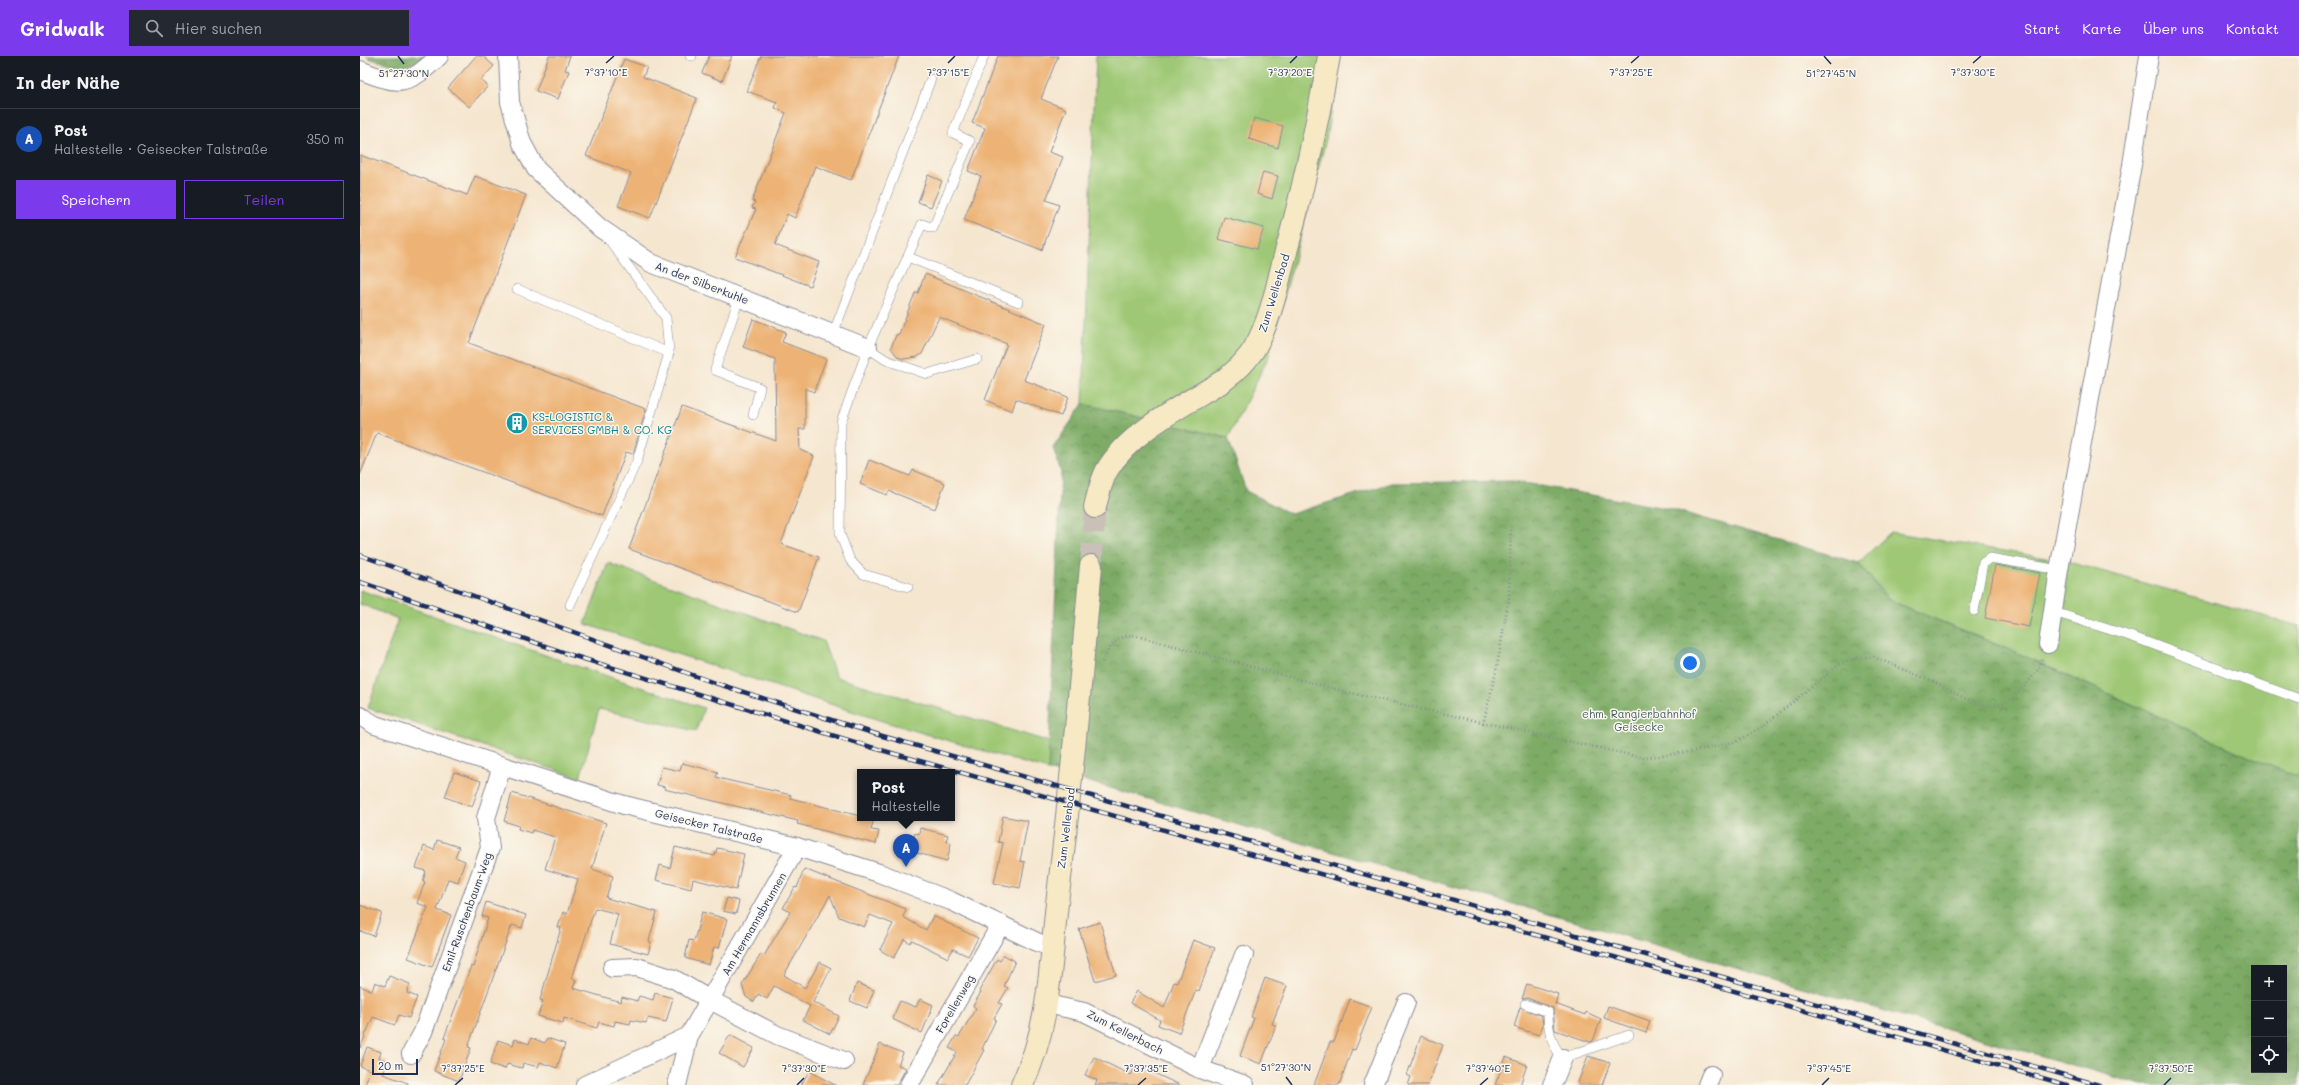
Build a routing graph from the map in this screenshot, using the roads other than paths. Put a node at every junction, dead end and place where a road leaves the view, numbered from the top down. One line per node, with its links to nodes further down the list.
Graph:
1 (439, 56): 6 (street)
2 (508, 56): 8 (street, An der Silberkuhle)
3 (984, 56): 9 (lane)
4 (1329, 56): 18 (main road, Zum Wellenbad)
5 (2149, 56): 20 (street)
6 (360, 70)
7 (931, 79): 13 (lane)
8 (600, 228): 11 (street, An der Silberkuhle); 15 (lane)
9 (908, 257): 12 (lane); 14 (lane)
10 (517, 289): 15 (lane)
11 (739, 298): 13 (street, An der Silberkuhle); 17 (lane)
12 (1019, 302)
13 (833, 334): 14 (street, An der Silberkuhle)
14 (868, 348): 16 (lane); 21 (lane)
15 (669, 353): 22 (lane)
16 (976, 359)
17 (753, 415)
18 (1095, 508)
19 (1091, 566): 31 (main road, Zum Wellenbad)
20 (2059, 570): 23 (lane); 24 (street)
21 (908, 587)
22 (570, 605)
23 (1974, 611)
24 (2054, 612): 25 (street); 26 (lane)
25 (2048, 644)
26 (2299, 699)
27 (360, 716): 28 (street, Geisecker Talstraße)
28 (502, 766): 29 (street, Geisecker Talstraße); 40 (street, Emil-Ruschenbaum-Weg)
29 (797, 847): 30 (street, Geisecker Talstraße); 34 (street, Am Hermannsbrunnen)
30 (1001, 924): 31 (street, Geisecker Talstraße); 46 (street, Forellenweg)
31 (1053, 947): 36 (main road, Zum Wellenbad)
32 (1244, 955): 43 (street)
33 (612, 968): 34 (street)
34 (710, 1000): 39 (street, Am Hermannsbrunnen); 42 (street)
35 (1406, 1003): 49 (street)
36 (1047, 1004): 43 (street, Zum Kellerbach); 47 (main road, Zum Wellenbad)
37 (1525, 1004): 41 (lane)
38 (1629, 1035): 41 (lane)
39 (689, 1036): 44 (street); 45 (street, Am Hermannsbrunnen)
40 (411, 1054)
41 (1563, 1058): 50 (street)
42 (844, 1061)
43 (1200, 1069): 48 (street, Zum Kellerbach)
44 (585, 1085)
45 (677, 1085)
46 (909, 1085)
47 (1022, 1085)
48 (1245, 1085)
49 (1373, 1085)
50 (1552, 1085)

